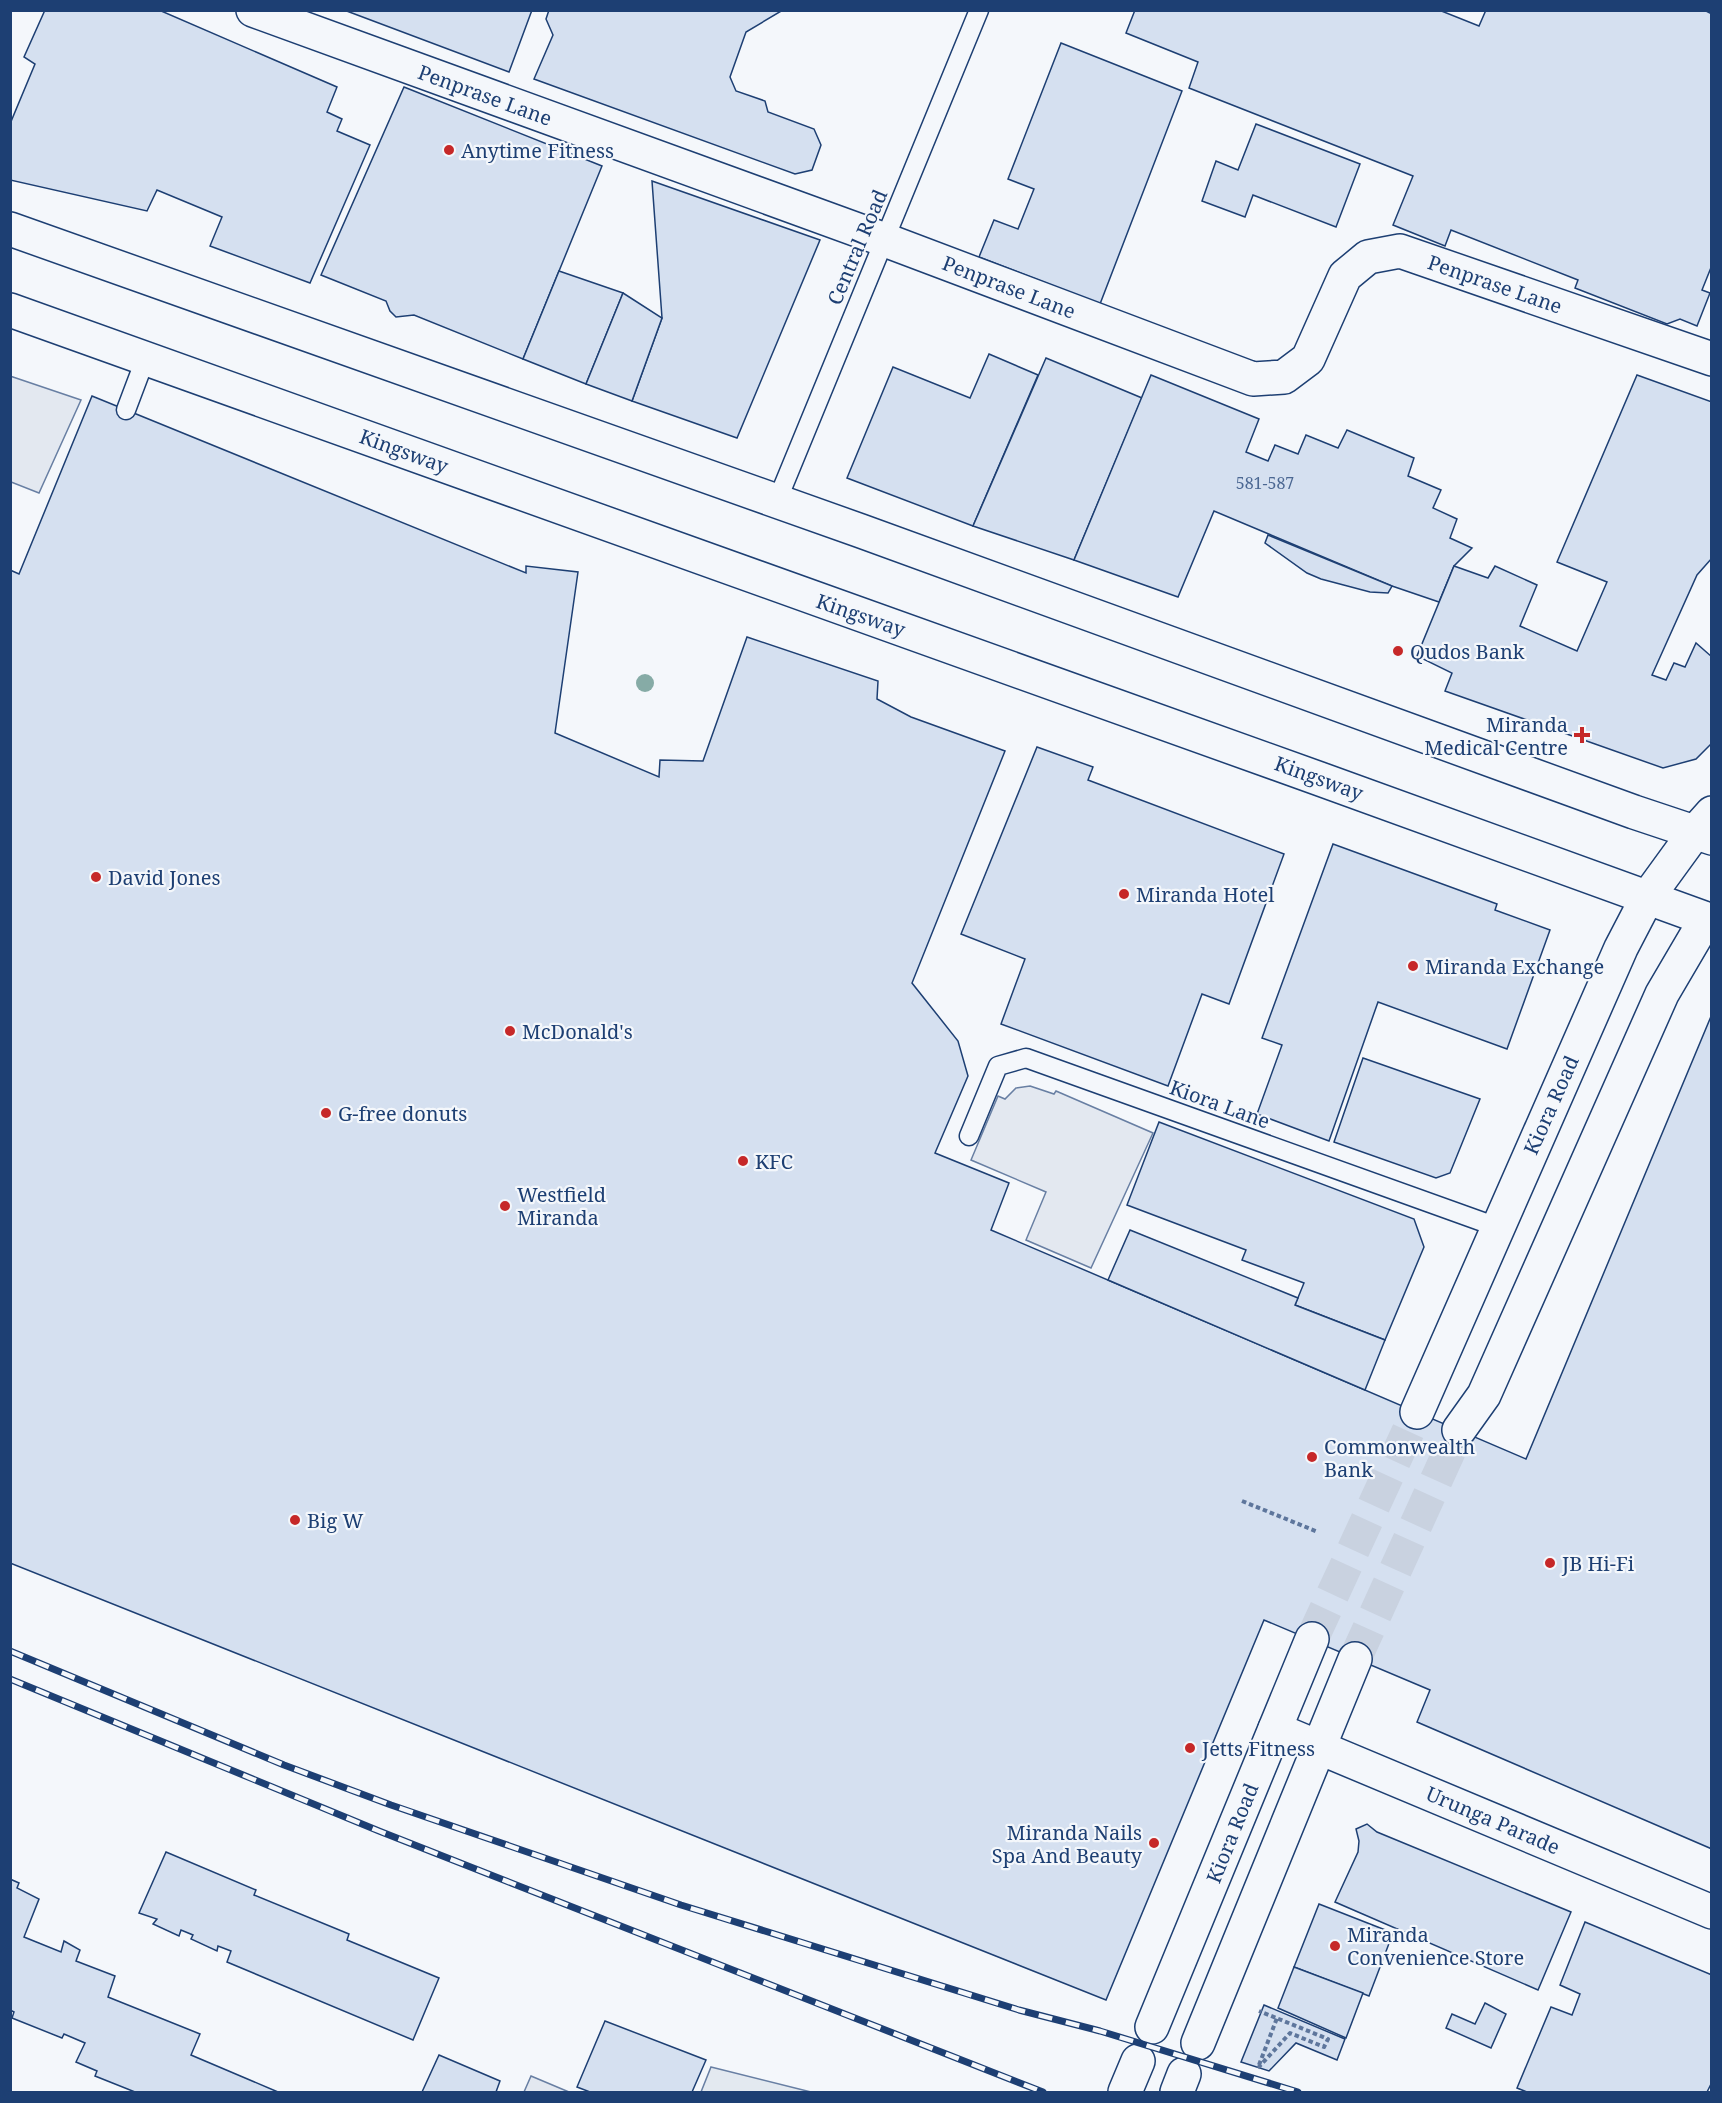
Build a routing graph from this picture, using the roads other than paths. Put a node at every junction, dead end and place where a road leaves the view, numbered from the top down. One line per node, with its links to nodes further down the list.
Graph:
1 (253, 10): 4 (street, Penprase Lane)
2 (979, 10): 4 (lane, Central Road)
3 (10, 229): 9 (street)
4 (885, 240): 7 (street, Penprase Lane); 9 (lane, Central Road)
5 (10, 310): 6 (street, Kingsway)
6 (146, 357): 8 (lane); 11 (street, Kingsway)
7 (1712, 359)
8 (126, 410)
9 (777, 501): 10 (street)
10 (1706, 828): 11 (street, Kiora Road)
11 (1647, 898): 12 (street, Kingsway); 14 (street, Kiora Road)
12 (1710, 918): 16 (street)
13 (969, 1136): 14 (lane, Kiora Lane)
14 (1497, 1227): 15 (street, Kiora Road)
15 (1417, 1412)
16 (1459, 1431)
17 (1312, 1640): 19 (street, Kiora Road)
18 (1355, 1659): 20 (street)
19 (1275, 1729): 20 (street, Urunga Parade); 22 (street, Kiora Road)
20 (1318, 1746): 21 (street, Urunga Parade); 23 (street)
21 (1712, 1912)
22 (1152, 2027)
23 (1198, 2043)
24 (1138, 2061): 25 (street)
25 (1125, 2092)

